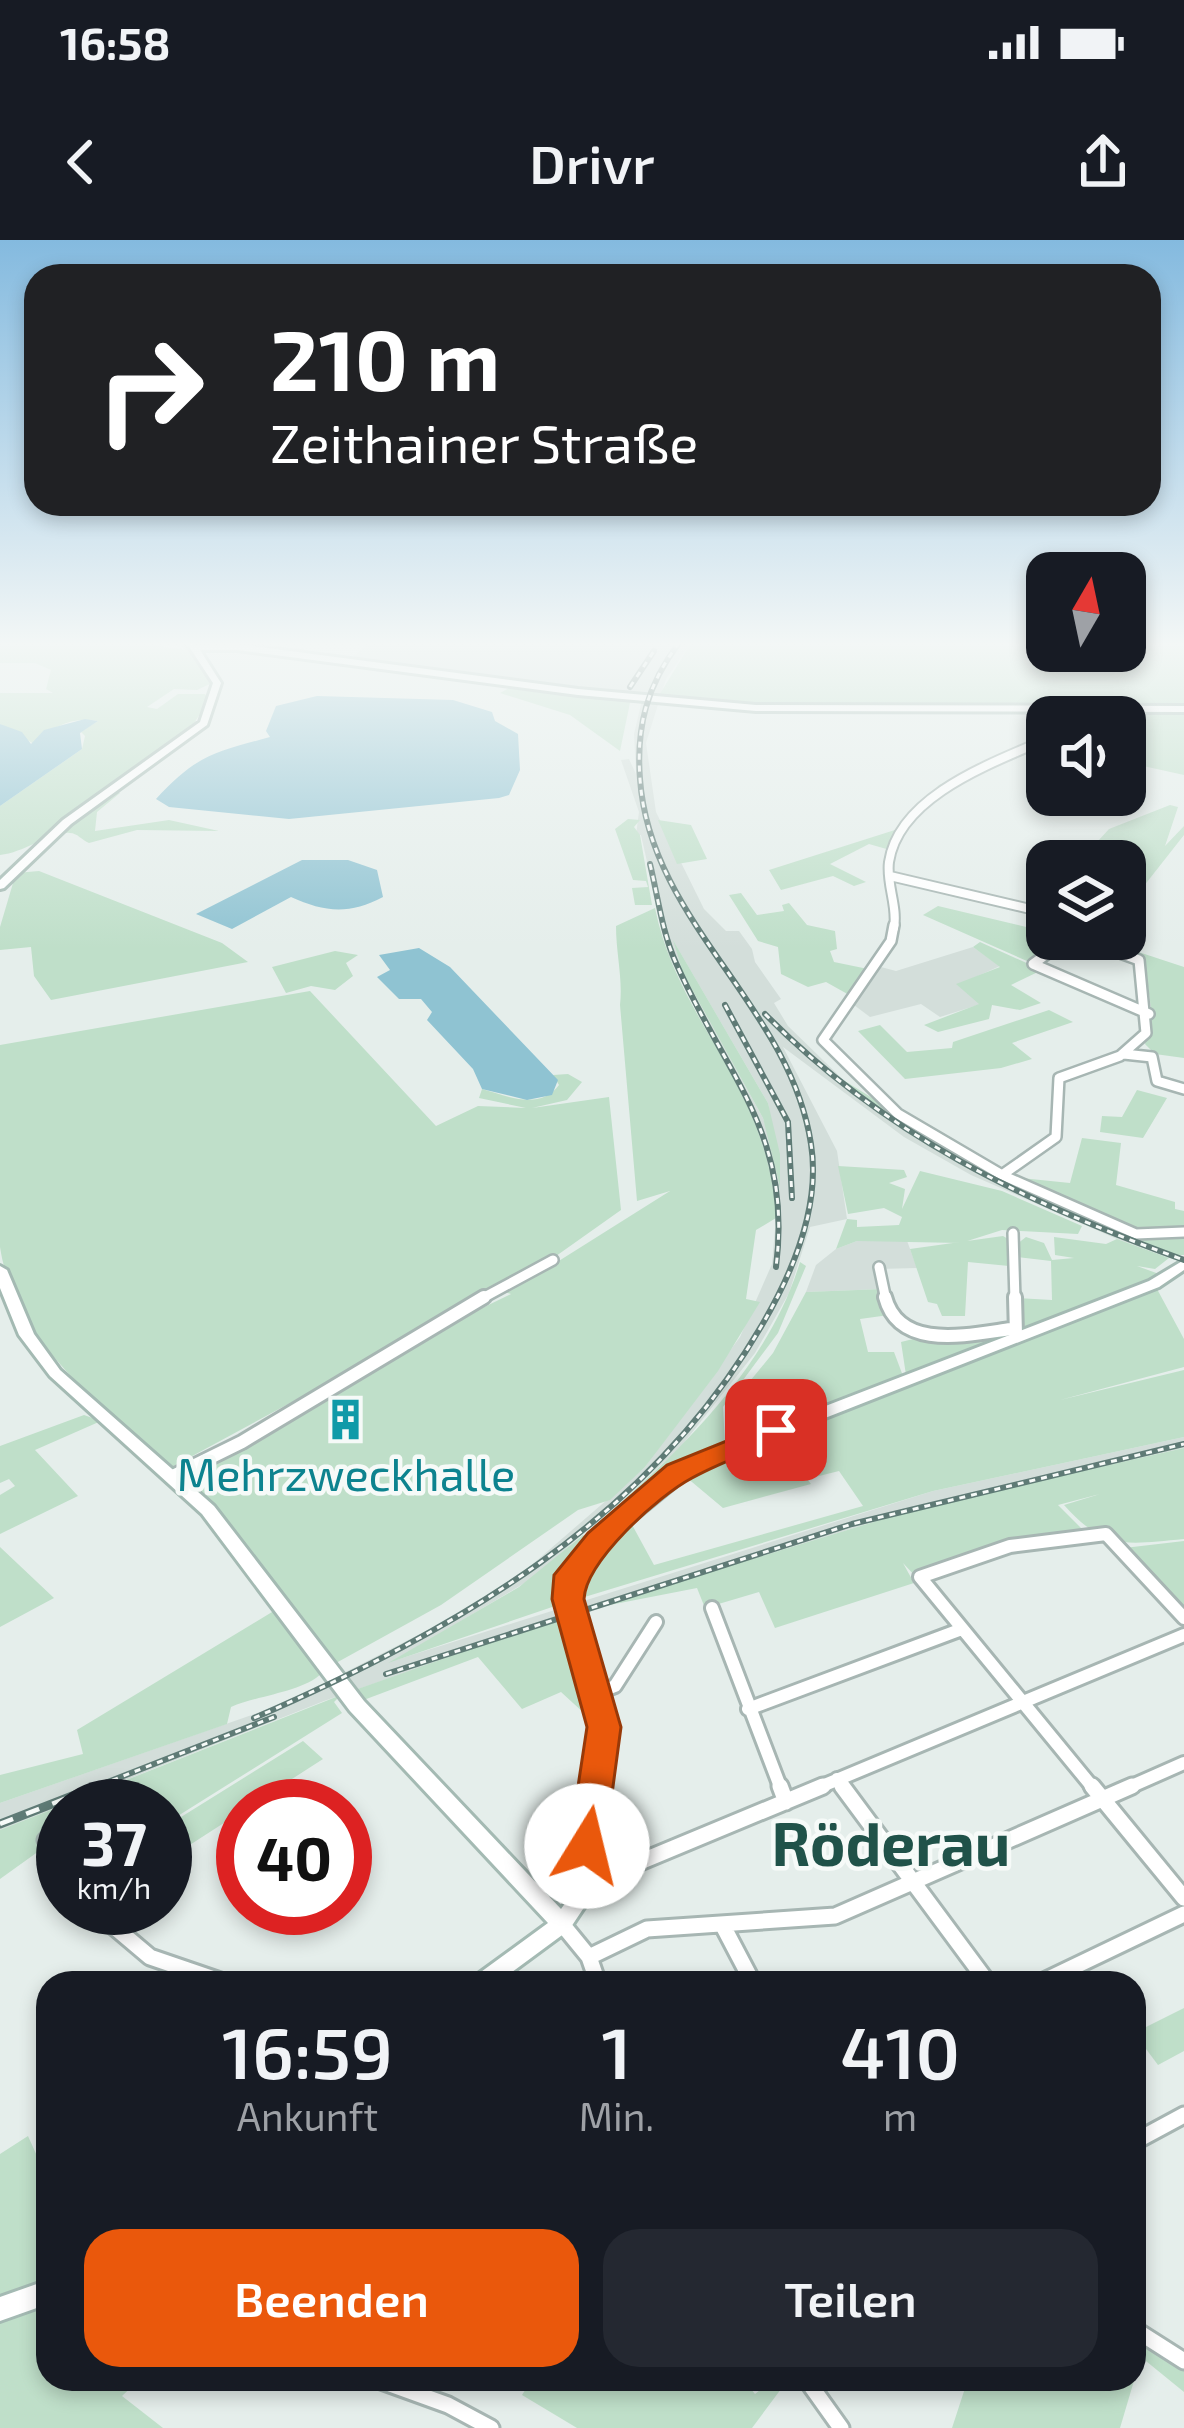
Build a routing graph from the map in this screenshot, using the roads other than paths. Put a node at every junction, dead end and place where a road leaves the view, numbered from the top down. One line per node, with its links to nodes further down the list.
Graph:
1 (172, 745): 4 (street)
2 (1026, 749): 3 (street)
3 (890, 876): 5 (street); 13 (street)
4 (0, 886)
5 (1026, 909)
6 (1038, 960): 8 (street)
7 (1139, 960): 8 (street)
8 (1149, 1014): 9 (street)
9 (1138, 1046): 10 (street); 11 (street)
10 (1124, 1054): 11 (street); 13 (street)
11 (1152, 1057): 12 (street)
12 (1184, 1089)
13 (1002, 1175): 14 (street)
14 (1184, 1232)
15 (1013, 1233): 20 (street)
16 (554, 1261): 21 (street)
17 (1184, 1264): 20 (street)
18 (879, 1267): 20 (street)
19 (0, 1270): 21 (street)
20 (1015, 1333): 27 (street)
21 (171, 1478): 38 (street)
22 (712, 1608): 29 (street)
23 (1184, 1618): 25 (street)
24 (656, 1622): 27 (street)
25 (962, 1629): 28 (street); 29 (street)
26 (1184, 1635): 28 (street)
27 (597, 1694): 34 (street)
28 (1022, 1702): 31 (street); 32 (street)
29 (748, 1708): 33 (street)
30 (1184, 1763): 32 (street)
31 (837, 1779): 33 (street); 35 (street)
32 (1102, 1798): 35 (street); 36 (street)
33 (786, 1802): 34 (street)
34 (585, 1875): 38 (street)
35 (914, 1883): 39 (street); 46 (street)
36 (1184, 1898)
37 (1184, 1914): 47 (street)
38 (562, 1924): 41 (street); 43 (street)
39 (722, 1924): 41 (street); 45 (street)
40 (124, 1935): 42 (street)
41 (590, 1958): 44 (street)
42 (191, 1971)
43 (498, 1971)
44 (594, 1971)
45 (747, 1971)
46 (979, 1971)
47 (1065, 1971)
48 (1184, 2115): 49 (street)
49 (1146, 2136)
50 (36, 2296): 51 (street)
51 (0, 2309)
52 (1146, 2337): 53 (street)
53 (1184, 2361)
54 (409, 2391): 56 (street)
55 (815, 2391): 57 (street)
56 (491, 2428)
57 (841, 2428)

